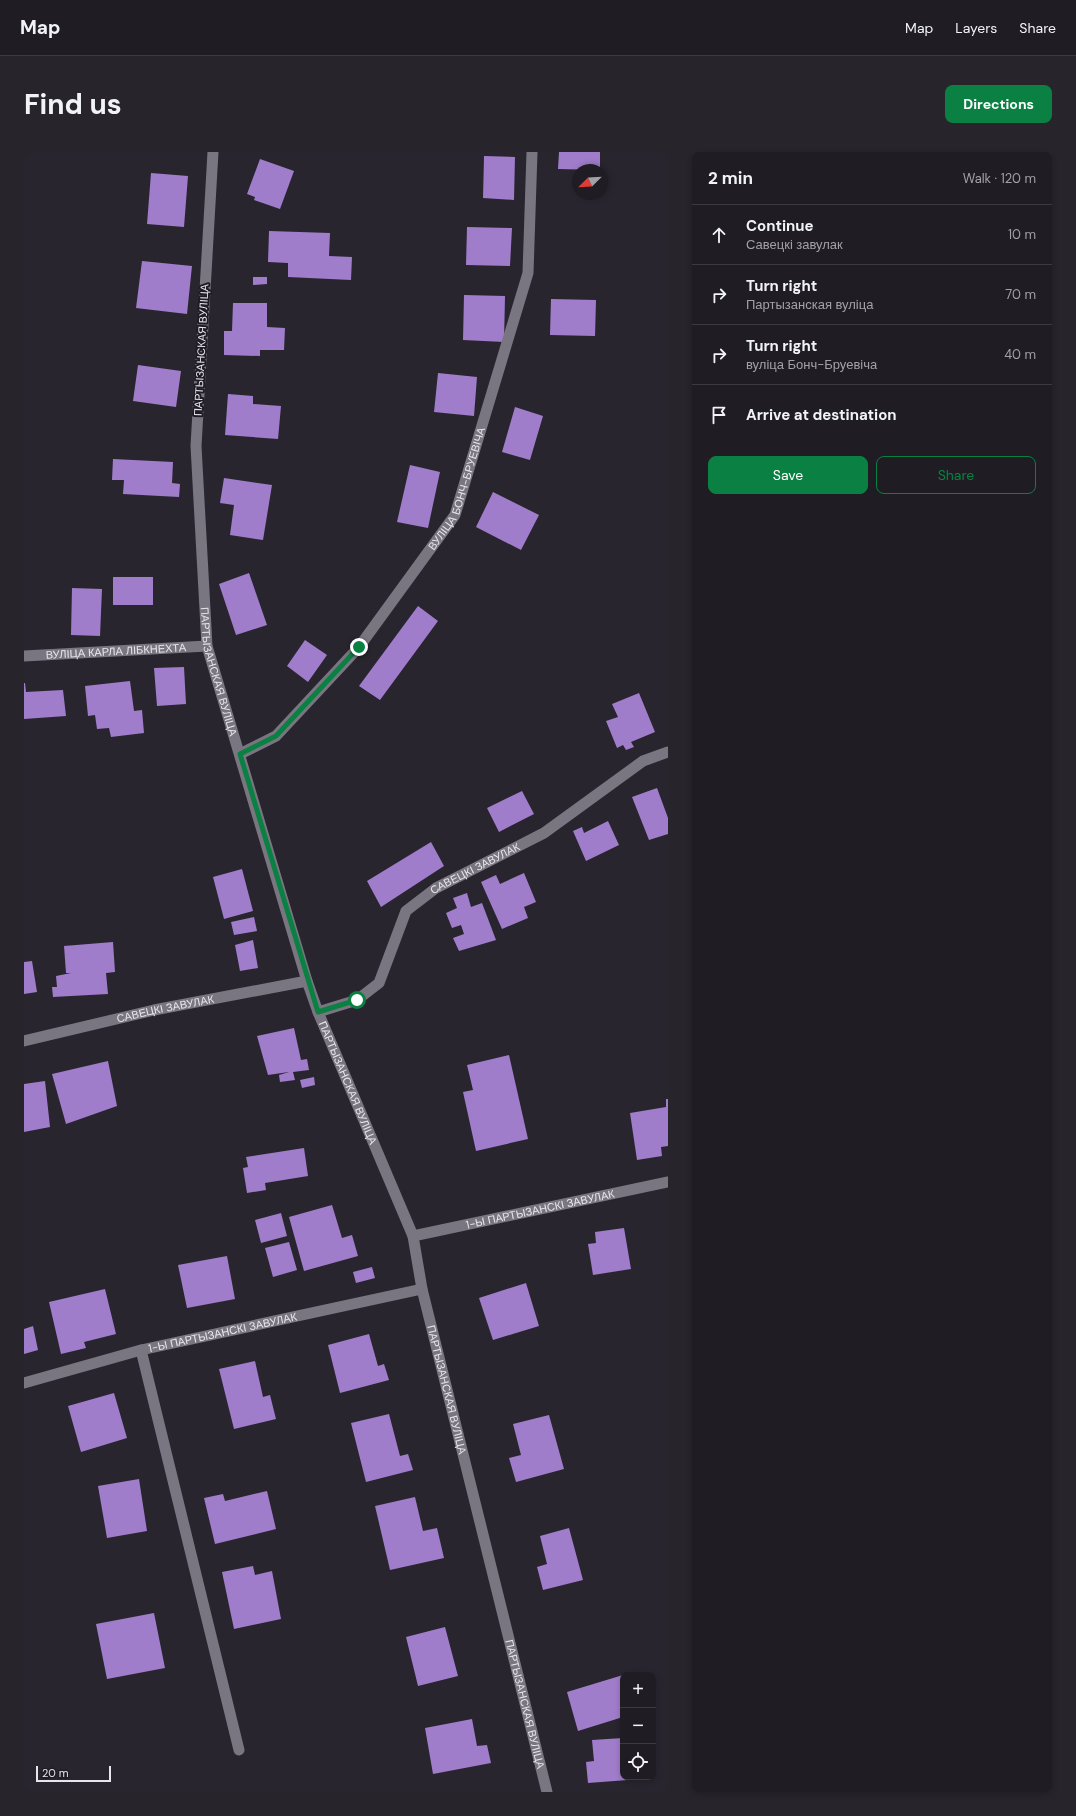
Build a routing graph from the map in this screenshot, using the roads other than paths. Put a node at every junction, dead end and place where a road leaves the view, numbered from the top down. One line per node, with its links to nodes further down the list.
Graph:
1 (213, 152): 3 (street, ПАРТЫЗАНСКАЯ ВУЛІЦА)
2 (532, 152): 6 (street, ВУЛІЦА БОНЧ-БРУЕВІЧА)
3 (207, 646): 4 (street, ВУЛІЦА КАРЛА ЛІБКНЕХТА); 6 (street, ПАРТЫЗАНСКАЯ ВУЛІЦА)
4 (24, 656)
5 (668, 752): 8 (street, САВЕЦКІ ЗАВУЛАК)
6 (240, 754): 7 (street, ПАРТЫЗАНСКАЯ ВУЛІЦА)
7 (307, 981): 8 (street, ПАРТЫЗАНСКАЯ ВУЛІЦА); 9 (street, САВЕЦКІ ЗАВУЛАК)
8 (318, 1012): 11 (street, ПАРТЫЗАНСКАЯ ВУЛІЦА)
9 (24, 1041)
10 (668, 1182): 11 (street, 1-Ы ПАРТЫЗАНСКІ ЗАВУЛАК)
11 (413, 1236): 12 (street, ПАРТЫЗАНСКАЯ ВУЛІЦА)
12 (422, 1289): 13 (street, 1-Ы ПАРТЫЗАНСКІ ЗАВУЛАК); 16 (street, ПАРТЫЗАНСКАЯ ВУЛІЦА)
13 (141, 1350): 14 (street, 1-Ы ПАРТЫЗАНСКІ ЗАВУЛАК); 15 (street)
14 (24, 1383)
15 (239, 1750)
16 (547, 1792)

